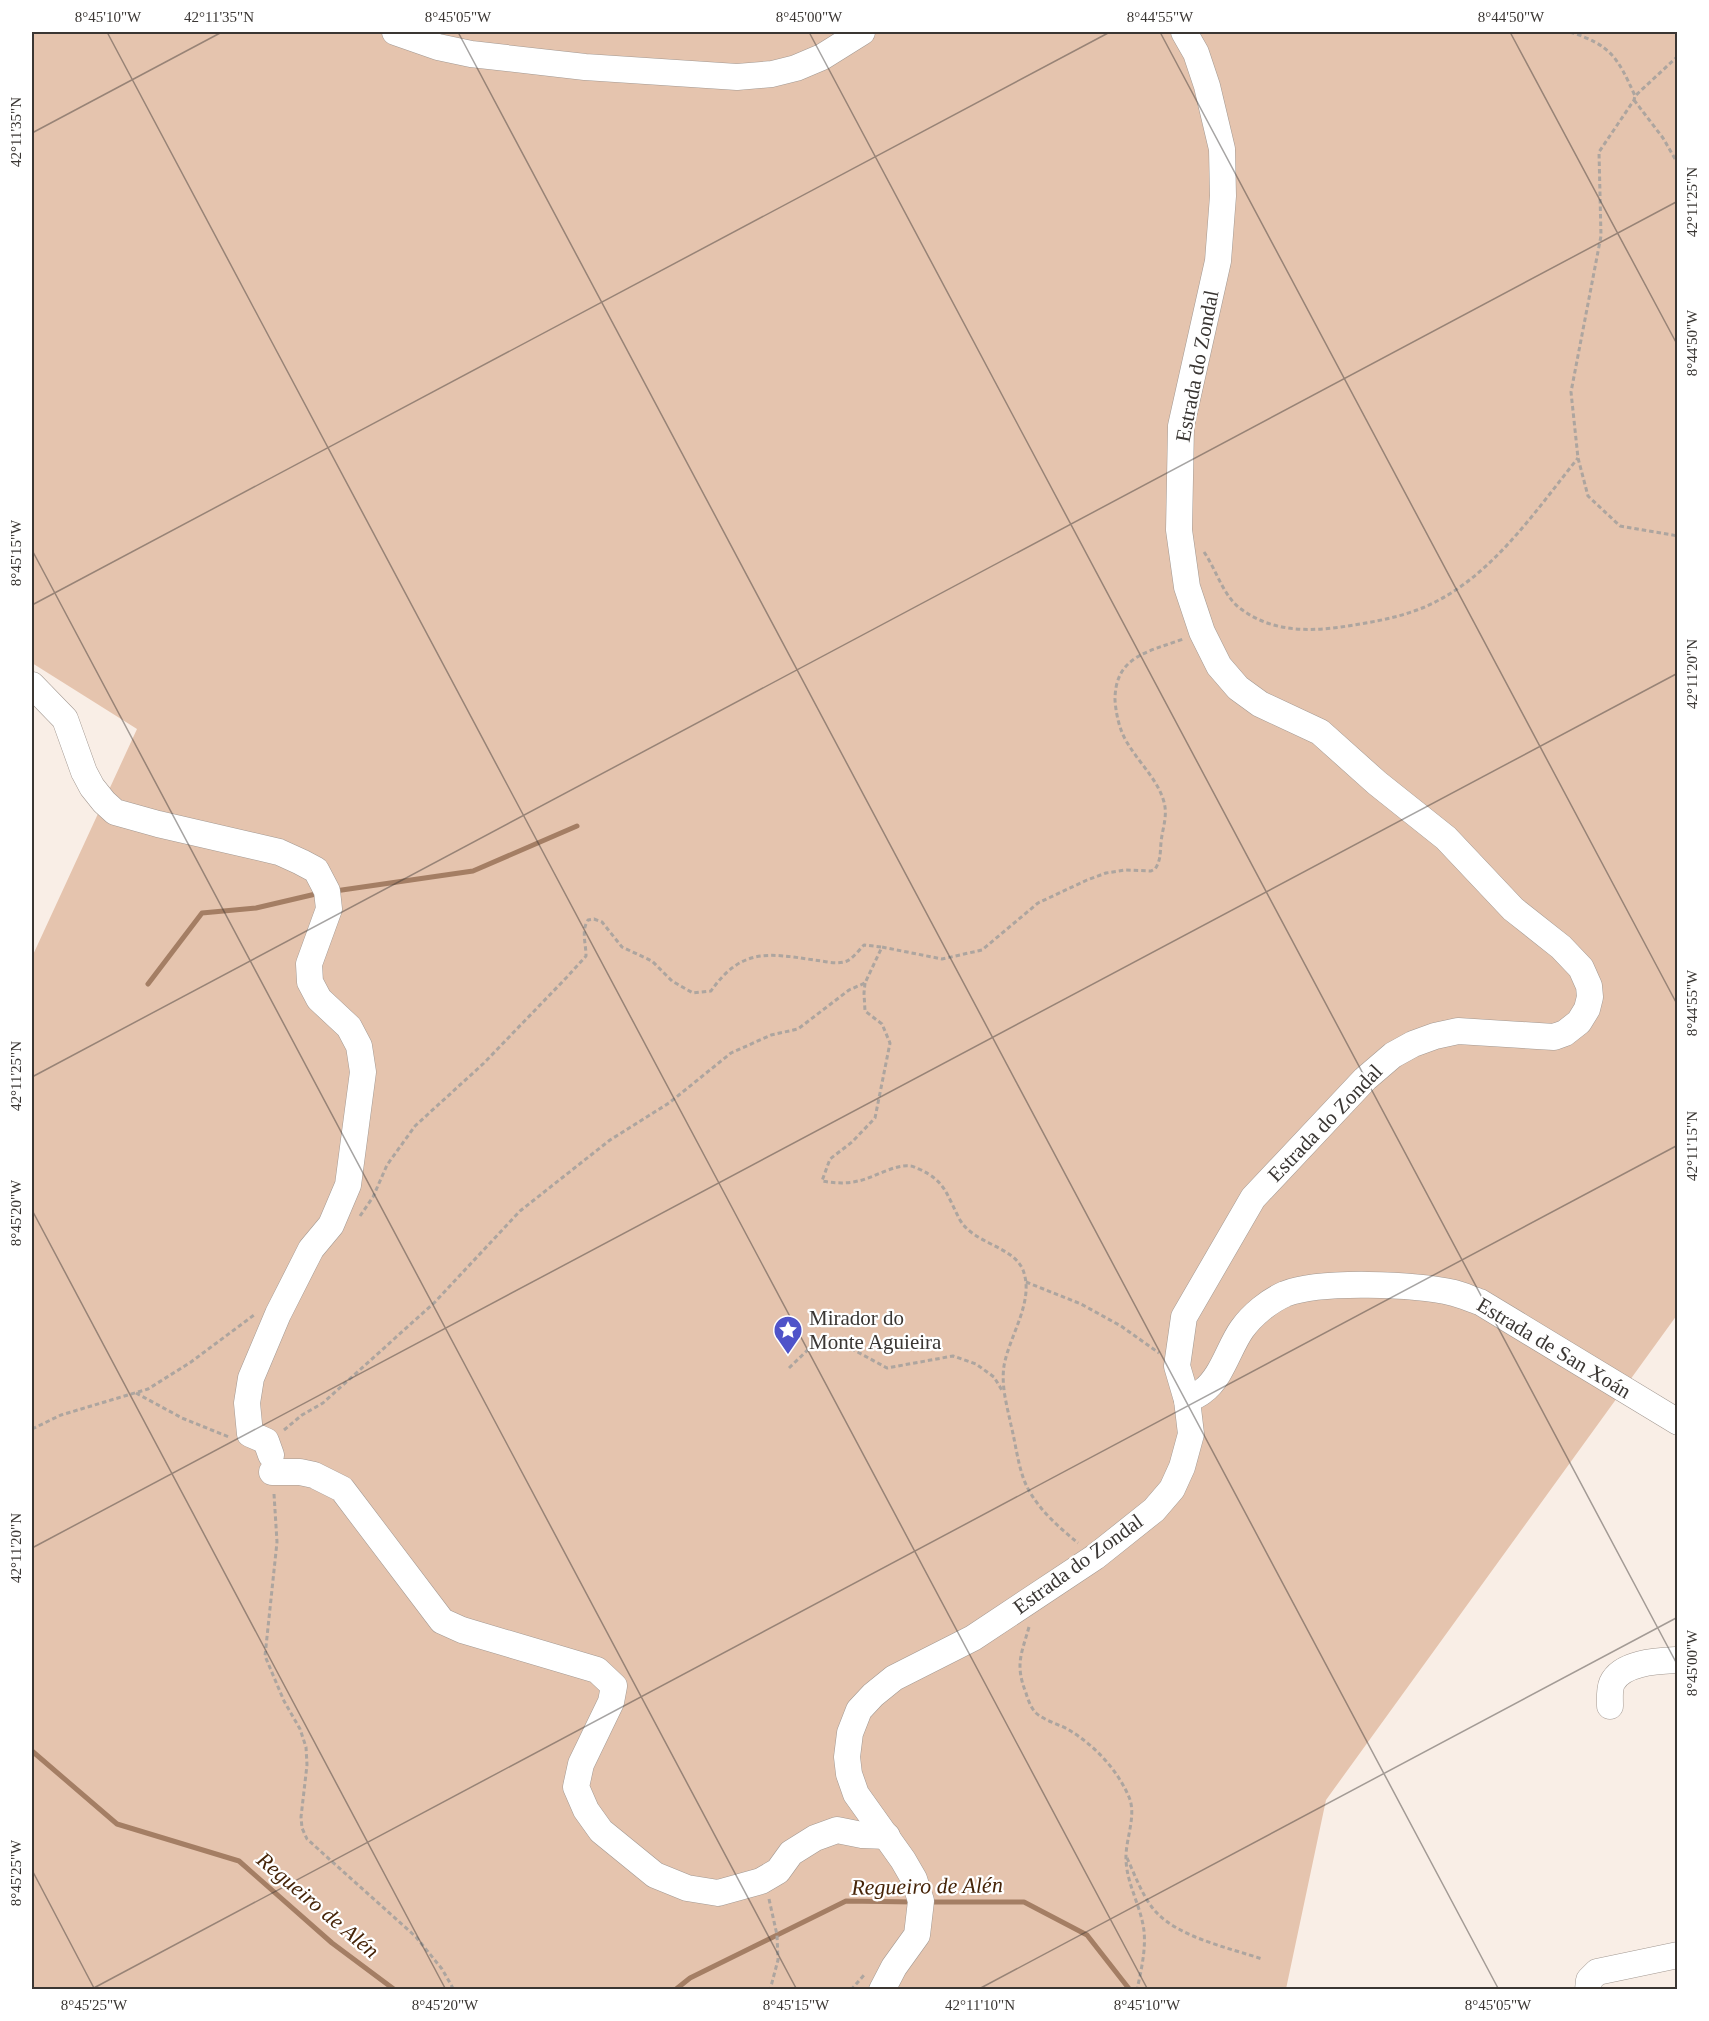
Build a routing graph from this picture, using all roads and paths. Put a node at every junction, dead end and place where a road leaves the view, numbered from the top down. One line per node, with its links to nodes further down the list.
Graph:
1 (395, 32): 2 (street)
2 (862, 32)
3 (1184, 32): 9 (street, Estrada do Zondal)
4 (1570, 32): 6 (path)
5 (1677, 56): 6 (path)
6 (1634, 98): 7 (path); 8 (path)
7 (1677, 164)
8 (1578, 459): 9 (path); 10 (path)
9 (1179, 530): 11 (street, Estrada do Zondal)
10 (1677, 536)
11 (1202, 632): 13 (path); 18 (street, Estrada do Zondal)
12 (32, 686): 15 (street)
13 (882, 946): 14 (path); 15 (path)
14 (865, 983): 16 (path); 25 (path)
15 (331, 1225): 25 (street)
16 (1026, 1282): 18 (path); 20 (path)
17 (259, 1312): 21 (path)
18 (1177, 1366): 22 (street, Estrada do Zondal)
19 (789, 1368): 20 (path)
20 (1004, 1393): 26 (path)
21 (136, 1394): 24 (path); 25 (path)
22 (1187, 1400): 23 (street, Estrada de San Xoán); 26 (street, Estrada do Zondal)
23 (1677, 1422)
24 (32, 1429)
25 (265, 1451): 32 (street); 35 (path)
26 (1095, 1557): 30 (street, Estrada do Zondal)
27 (1030, 1625): 31 (path)
28 (1677, 1660): 29 (street)
29 (1610, 1706)
30 (887, 1836): 32 (street); 37 (street, Estrada do Zondal)
31 (1126, 1857): 34 (path); 38 (path)
32 (760, 1881): 36 (path)
33 (1677, 1955): 39 (street)
34 (1262, 1959)
35 (454, 1989)
36 (770, 1989)
37 (882, 1989)
38 (1137, 1989)
39 (1588, 1989)

